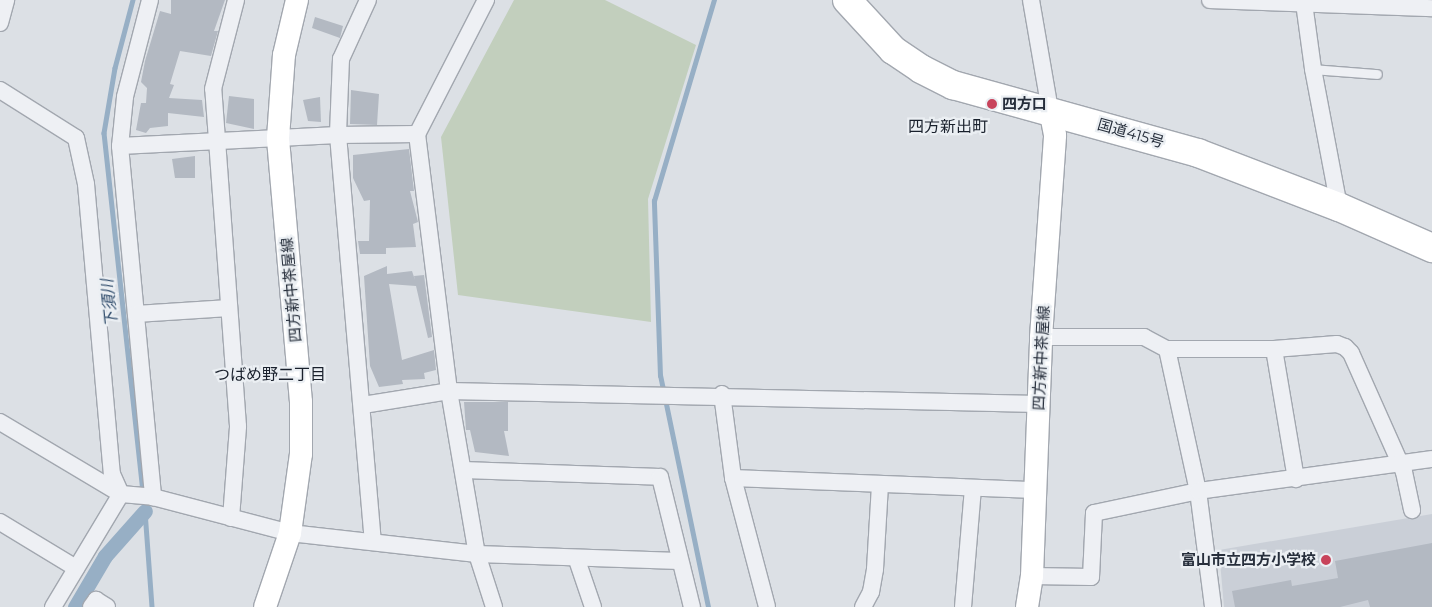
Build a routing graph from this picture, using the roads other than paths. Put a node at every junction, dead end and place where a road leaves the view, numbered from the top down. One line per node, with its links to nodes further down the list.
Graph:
1 (6, 0): 13 (street)
2 (150, 0): 22 (street)
3 (236, 0): 21 (street)
4 (297, 0): 20 (main road, 四方新中茶屋線)
5 (368, 0): 19 (street)
6 (486, 0): 18 (street)
7 (1031, 0): 17 (street)
8 (1210, 0): 10 (street)
9 (850, 2): 17 (highway, 国道415号)
10 (1277, 2): 11 (street)
11 (1304, 3): 12 (street); 14 (street)
12 (1432, 8)
13 (0, 23)
14 (1313, 70): 15 (lane); 23 (street)
15 (1377, 74)
16 (0, 90): 44 (street)
17 (1050, 110): 23 (highway, 国道415号); 27 (main road, 四方新中茶屋線)
18 (417, 134): 19 (street); 30 (street)
19 (338, 135): 20 (street); 32 (street)
20 (278, 138): 21 (street); 49 (main road, 四方新中茶屋線)
21 (216, 140): 22 (street); 25 (street)
22 (120, 146): 26 (street)
23 (1339, 207): 24 (highway, 国道415号)
24 (1432, 248)
25 (229, 308): 26 (street); 47 (street)
26 (136, 314): 45 (street)
27 (1042, 337): 28 (street); 33 (main road, 四方新中茶屋線)
28 (1168, 349): 29 (street); 43 (street)
29 (1274, 349): 36 (street); 39 (street)
30 (449, 391): 31 (street); 32 (street); 37 (street)
31 (722, 394): 33 (street); 38 (street)
32 (363, 404): 50 (street)
33 (1038, 404): 42 (main road, 四方新中茶屋線)
34 (0, 422): 44 (street)
35 (1432, 460): 36 (street)
36 (1400, 463): 39 (street); 46 (street)
37 (462, 470): 51 (street); 53 (street)
38 (733, 478): 40 (street); 63 (street)
39 (1296, 479): 43 (street)
40 (880, 484): 41 (street); 64 (street)
41 (973, 488): 42 (street); 65 (street)
42 (1035, 490): 55 (main road, 四方新中茶屋線)
43 (1198, 491): 55 (street); 67 (street)
44 (121, 494): 45 (street); 54 (street)
45 (153, 497): 47 (street)
46 (1412, 510)
47 (231, 518): 49 (street)
48 (0, 522): 54 (street)
49 (290, 533): 50 (street); 59 (main road, 四方新中茶屋線)
50 (373, 541): 51 (street)
51 (477, 554): 52 (street); 60 (street)
52 (577, 560): 53 (street); 61 (street)
53 (679, 561): 62 (street)
54 (76, 568): 56 (street)
55 (1032, 576): 66 (main road, 四方新中茶屋線)
56 (53, 607)
57 (91, 607): 58 (street)
58 (107, 607)
59 (264, 607)
60 (494, 607)
61 (593, 607)
62 (692, 607)
63 (767, 607)
64 (863, 607)
65 (963, 607)
66 (1027, 607)
67 (1213, 607)

